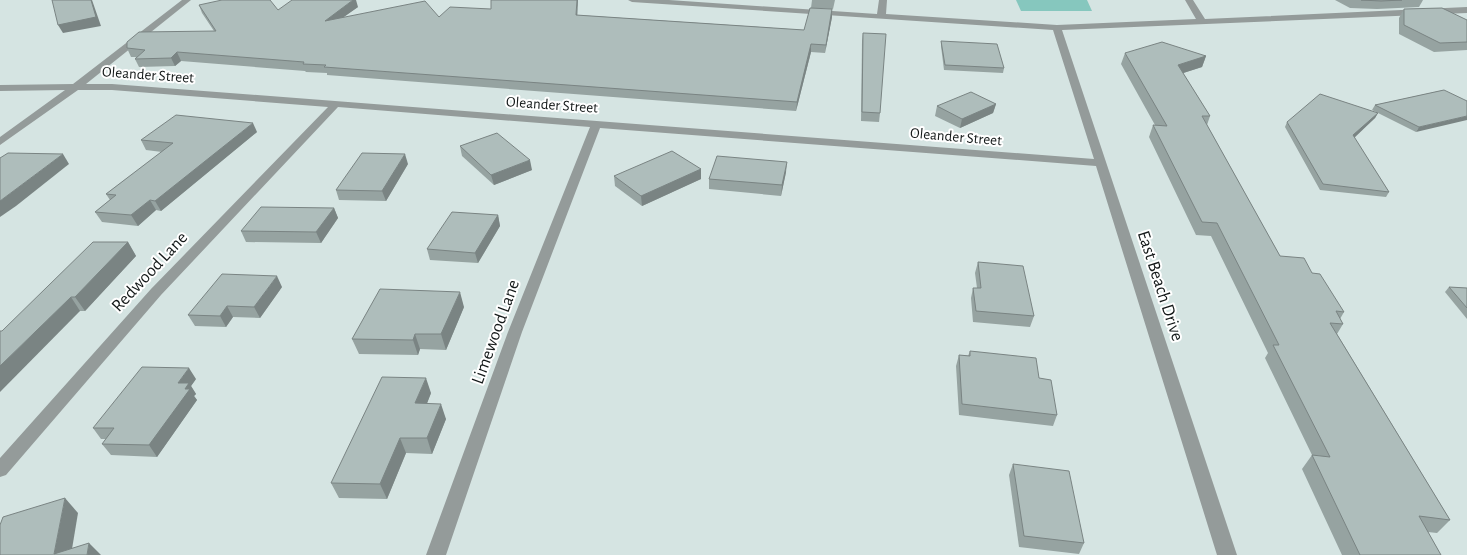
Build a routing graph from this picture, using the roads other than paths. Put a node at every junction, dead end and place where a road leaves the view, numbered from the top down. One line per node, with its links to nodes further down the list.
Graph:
1 (187, 0): 10 (street)
2 (632, 0): 5 (street)
3 (883, 0): 7 (street)
4 (1189, 0): 8 (street)
5 (686, 2): 7 (street)
6 (1467, 10): 8 (street)
7 (881, 17): 9 (street)
8 (1203, 23): 9 (street)
9 (1057, 28): 15 (street, East Beach Drive)
10 (76, 87): 11 (street, Oleander Street); 12 (street, Oleander Street); 14 (street)
11 (0, 88)
12 (335, 105): 13 (street, Oleander Street); 16 (street, Redwood Lane)
13 (596, 124): 15 (street, Oleander Street); 17 (street, Limewood Lane)
14 (0, 142)
15 (1101, 163): 18 (street, East Beach Drive)
16 (0, 470)
17 (436, 555)
18 (1227, 555)

